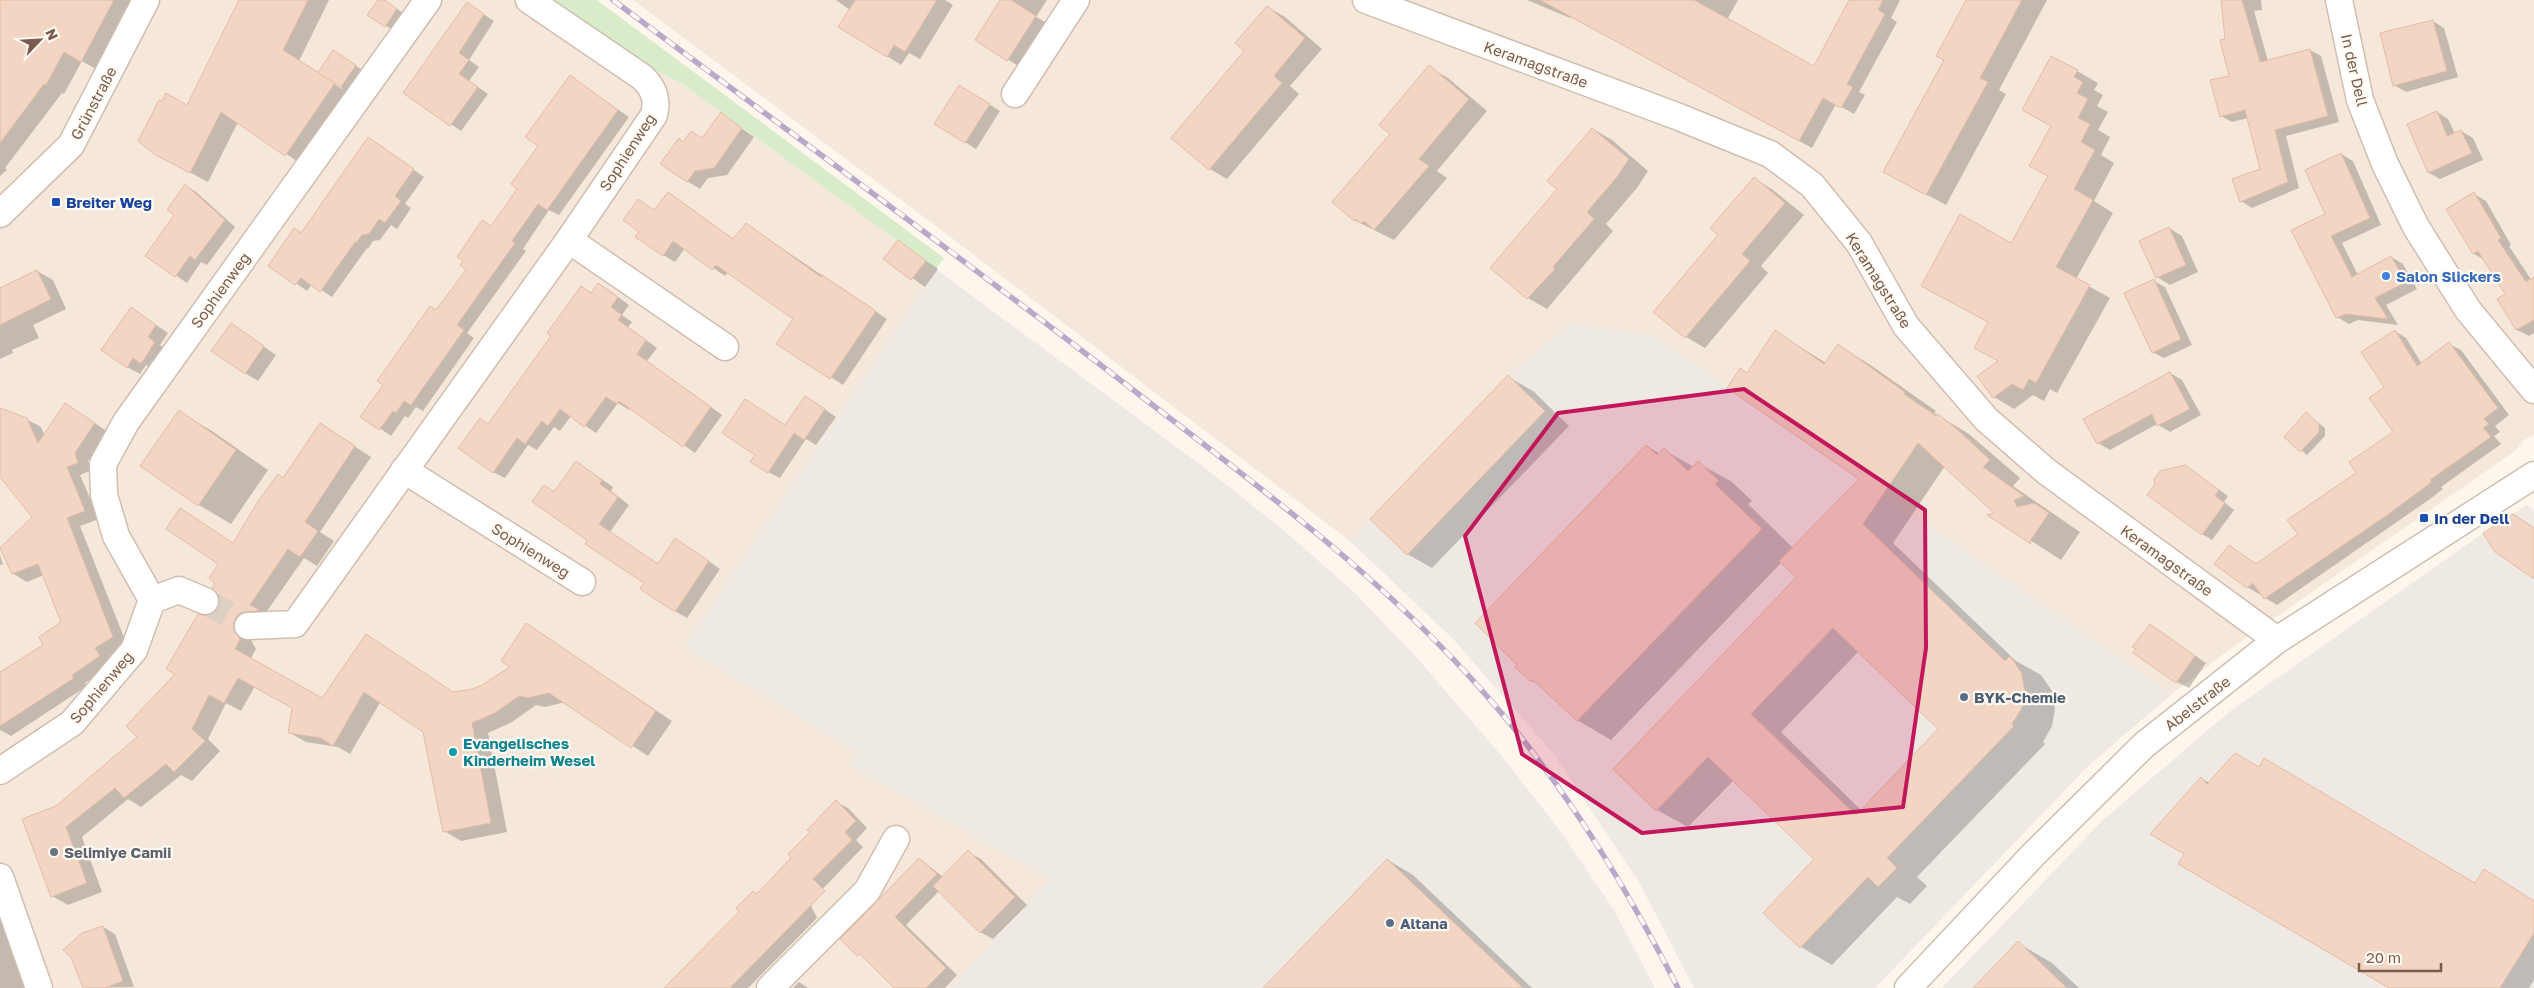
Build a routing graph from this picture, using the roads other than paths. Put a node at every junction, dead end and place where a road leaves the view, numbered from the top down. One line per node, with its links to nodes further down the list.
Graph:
1 (146, 0): 8 (street, Grünstraße)
2 (428, 0): 15 (street, Sophienweg)
3 (529, 0): 9 (street, Sophienweg)
4 (1076, 0): 7 (street)
5 (1366, 0): 18 (street, Keramagstraße)
6 (2339, 0): 11 (street, In der Dell)
7 (1015, 94)
8 (0, 214)
9 (569, 240): 10 (street); 12 (street, Sophienweg)
10 (725, 347)
11 (2534, 390)
12 (404, 470): 14 (street, Sophienweg); 17 (street, Sophienweg)
13 (2534, 475): 18 (street, Abelstraße)
14 (582, 582)
15 (152, 600): 16 (street); 19 (street, Sophienweg)
16 (205, 602)
17 (248, 626)
18 (2277, 640): 24 (street, Abelstraße)
19 (0, 771)
20 (896, 839): 23 (street)
21 (0, 877): 22 (street)
22 (39, 988)
23 (770, 988)
24 (1908, 988)

